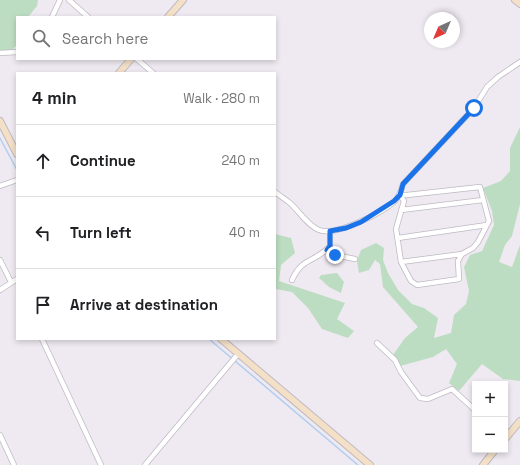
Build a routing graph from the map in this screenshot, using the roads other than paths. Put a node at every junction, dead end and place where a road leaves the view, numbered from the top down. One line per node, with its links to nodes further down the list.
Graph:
1 (60, 0): 6 (street)
2 (68, 0): 7 (street)
3 (183, 0): 8 (street)
4 (515, 0): 5 (street)
5 (520, 4)
6 (52, 16)
7 (87, 16)
8 (169, 16)
9 (16, 52): 10 (street)
10 (0, 53)
11 (130, 60): 14 (street)
12 (138, 60): 15 (street)
13 (520, 62): 21 (street)
14 (120, 72)
15 (152, 72)
16 (0, 122): 17 (street)
17 (16, 152)
18 (16, 180): 19 (street)
19 (0, 186)
20 (276, 193): 25 (street)
21 (400, 195): 22 (street); 23 (street); 25 (street)
22 (483, 200): 23 (street); 24 (street)
23 (402, 210): 26 (street)
24 (487, 225): 26 (street); 28 (street)
25 (330, 231): 27 (street)
26 (398, 238): 31 (street)
27 (327, 250): 29 (street); 33 (street)
28 (462, 254): 31 (street); 31 (street)
29 (355, 259)
30 (0, 260): 34 (street)
31 (401, 262)
32 (16, 280): 34 (street)
33 (292, 280)
34 (11, 282): 35 (street)
35 (0, 290)
36 (42, 340): 46 (street)
37 (222, 340): 39 (street)
38 (377, 343): 40 (street)
39 (238, 354): 47 (street); 48 (street)
40 (472, 407)
41 (520, 421): 43 (street)
42 (0, 435): 45 (street)
43 (508, 435)
44 (493, 453): 49 (street)
45 (14, 465)
46 (102, 465)
47 (146, 465)
48 (370, 465)
49 (483, 465)

